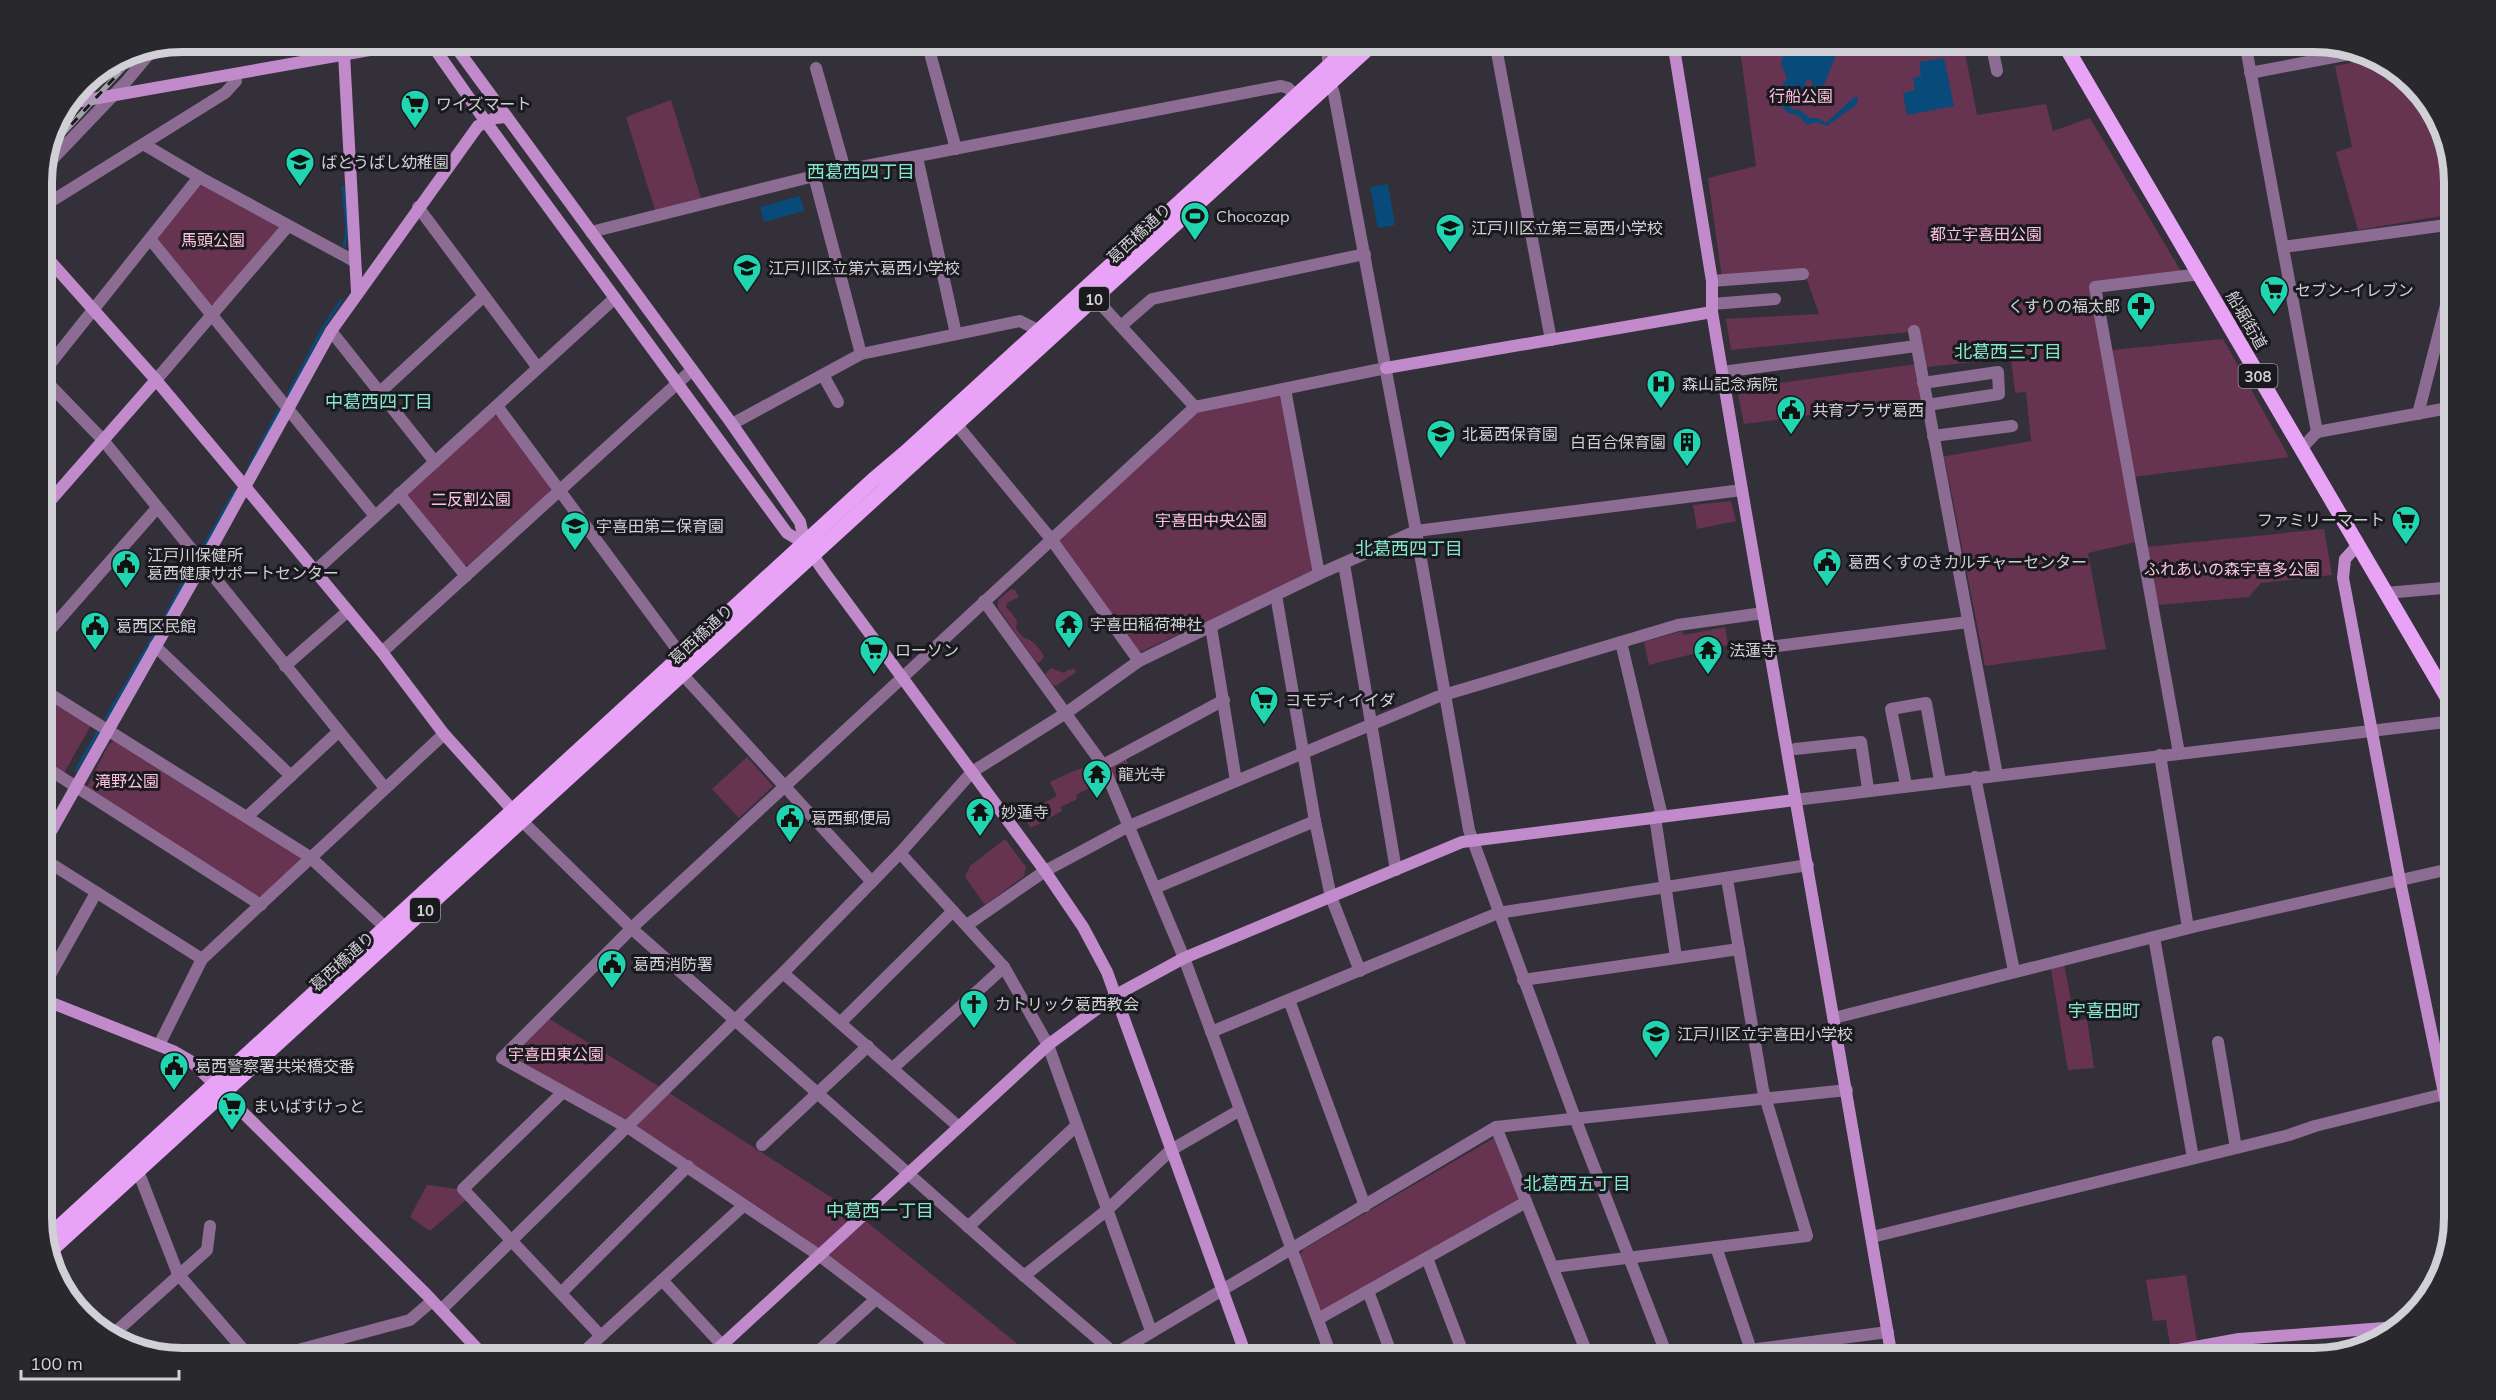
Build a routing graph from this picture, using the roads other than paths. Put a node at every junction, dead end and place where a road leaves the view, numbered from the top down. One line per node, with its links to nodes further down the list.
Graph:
1 (1328, 52): 16 (street)
2 (1344, 52): 16 (main road, 葛西橋通り / 10)
3 (1364, 52): 21 (main road, 葛西橋通り / 10)
4 (1497, 52): 61 (street)
5 (1675, 52): 46 (street)
6 (1993, 52): 18 (street)
7 (2069, 52): 45 (main road, 船堀街道 / 308)
8 (2247, 52): 19 (street)
9 (323, 53): 20 (street)
10 (344, 53): 42 (street)
11 (438, 53): 26 (street)
12 (460, 53): 25 (street)
13 (930, 53): 28 (street)
14 (2341, 56): 19 (street)
15 (145, 58): 22 (street)
16 (1330, 65): 21 (street); 24 (main road, 葛西橋通り / 10)
17 (816, 68): 31 (street)
18 (1997, 71)
19 (2250, 73): 40 (street)
20 (235, 74): 22 (street); 27 (street)
21 (1330, 83): 24 (main road, 葛西橋通り / 10); 41 (street)
22 (110, 97): 23 (street); 29 (street)
23 (81, 101)
24 (1300, 101): 28 (street); 50 (main road, 葛西橋通り / 10); 57 (main road, 葛西橋通り / 10)
25 (507, 117): 26 (street); 38 (street)
26 (486, 122): 35 (street); 49 (street)
27 (145, 145): 33 (street); 34 (street)
28 (956, 149): 30 (street)
29 (55, 156)
30 (918, 157): 31 (street); 60 (street)
31 (845, 170): 32 (street)
32 (814, 176): 38 (street); 63 (street)
33 (199, 177): 37 (street); 39 (street)
34 (53, 200)
35 (418, 207): 47 (street); 48 (street)
36 (2443, 225): 40 (street)
37 (288, 226): 42 (street); 54 (street)
38 (591, 232): 67 (street)
39 (150, 239): 53 (street); 54 (street)
40 (2283, 247): 86 (street)
41 (1365, 254): 56 (street); 66 (street)
42 (354, 261): 47 (street)
43 (53, 265): 53 (street)
44 (1803, 274): 46 (street)
45 (2199, 274): 89 (main road, 船堀街道 / 308); 137 (street)
46 (1712, 281): 52 (street)
47 (357, 292): 59 (street)
48 (484, 296): 65 (street); 75 (street)
49 (615, 298): 65 (street); 72 (street)
50 (1095, 298): 56 (street); 84 (main road, 葛西橋通り / 10)
51 (1776, 299): 52 (street)
52 (1712, 308): 61 (street); 68 (street)
53 (93, 310): 64 (street); 70 (street)
54 (212, 314): 70 (street); 81 (street)
55 (2443, 316): 82 (street)
56 (1121, 326): 79 (street)
57 (1038, 330): 60 (street); 101 (main road, 葛西橋通り / 10)
58 (1914, 331): 62 (street)
59 (331, 332): 75 (street); 81 (street)
60 (956, 334): 63 (street)
61 (1551, 339): 66 (street)
62 (1916, 346): 68 (street); 71 (street)
63 (861, 354): 69 (street)
64 (53, 362)
65 (538, 368): 77 (street)
66 (1386, 368): 74 (street); 98 (street)
67 (692, 370): 72 (street); 83 (street)
68 (1722, 372): 92 (street)
69 (823, 375): 76 (street); 83 (street)
70 (156, 380): 88 (street); 91 (street)
71 (1923, 383): 78 (street); 78 (street)
72 (677, 384): 93 (street); 101 (street)
73 (53, 388): 88 (street)
74 (1285, 389): 79 (street); 105 (street)
75 (379, 393): 90 (street)
76 (838, 402)
77 (497, 405): 90 (street); 93 (street)
78 (1927, 405): 87 (street)
79 (1195, 407): 99 (street)
80 (2443, 409): 82 (street)
81 (287, 410): 91 (street); 97 (street)
82 (2418, 414): 86 (street)
83 (732, 424): 101 (street)
84 (957, 425): 99 (street); 101 (main road, 葛西橋通り / 10)
85 (2012, 426): 87 (street)
86 (2317, 432): 89 (street)
87 (1933, 436): 113 (street)
88 (102, 440): 95 (street); 96 (street)
89 (2301, 449): 100 (main road, 船堀街道 / 308)
90 (435, 462): 94 (street)
91 (245, 487): 102 (street); 104 (street)
92 (1742, 490): 98 (street); 112 (street)
93 (558, 491): 106 (street); 120 (street)
94 (399, 494): 97 (street); 106 (street)
95 (53, 497)
96 (158, 508): 102 (street); 114 (street)
97 (375, 516): 104 (street)
98 (1416, 531): 103 (street); 126 (street)
99 (1051, 539): 110 (street); 121 (street)
100 (2357, 546): 108 (main road, 船堀街道 / 308); 133 (street)
101 (809, 549): 120 (main road, 葛西橋通り / 10); 123 (main road, 葛西橋通り / 10); 124 (street)
102 (204, 563): 117 (street); 122 (street)
103 (1344, 564): 105 (street); 131 (street)
104 (315, 571): 111 (street)
105 (1319, 574): 109 (street)
106 (466, 576): 119 (street)
107 (2443, 588): 108 (street)
108 (2386, 593): 125 (main road, 船堀街道 / 308)
109 (1276, 595): 115 (street); 138 (street)
110 (984, 601): 124 (street); 129 (street)
111 (348, 611): 119 (street); 122 (street)
112 (1763, 613): 116 (street); 118 (street)
113 (1968, 622): 118 (street); 143 (street)
114 (53, 627)
115 (1211, 627): 121 (street); 128 (street)
116 (1621, 642): 126 (street); 155 (street)
117 (155, 646): 132 (street); 144 (street)
118 (1769, 647): 153 (street)
119 (382, 652): 135 (street)
120 (682, 656): 156 (main road, 葛西橋通り / 10)
121 (1138, 661): 129 (street)
122 (285, 666): 134 (street)
123 (683, 675): 150 (street); 156 (main road, 葛西橋通り / 10)
124 (904, 677): 141 (street); 150 (street)
125 (2443, 691)
126 (1445, 694): 131 (street); 160 (street)
127 (53, 696): 132 (street)
128 (1224, 700): 140 (street); 146 (street)
129 (1066, 713): 140 (street); 141 (street)
130 (2444, 722): 133 (street)
131 (1371, 724): 138 (street); 165 (street)
132 (109, 730): 149 (street); 154 (street)
133 (2372, 731): 137 (street); 169 (street)
134 (338, 732): 144 (street); 151 (street)
135 (444, 734): 151 (street); 156 (street)
136 (1795, 749): 152 (street)
137 (2179, 753): 139 (street)
138 (1304, 754): 146 (street); 157 (street)
139 (2160, 755): 143 (street); 181 (street)
140 (1103, 765): 158 (street)
141 (972, 771): 161 (street); 167 (street)
142 (53, 772): 149 (street)
143 (1997, 775): 145 (street)
144 (291, 776): 154 (street)
145 (1975, 777): 147 (street); 190 (street)
146 (1236, 781): 158 (street)
147 (1940, 781): 148 (street); 148 (street)
148 (1906, 785): 152 (street)
149 (77, 786): 159 (street); 175 (street)
150 (785, 787): 170 (street); 180 (street)
151 (385, 788): 162 (street)
152 (1868, 789): 153 (street)
153 (1795, 800): 155 (street); 164 (street)
154 (248, 816): 162 (street)
155 (1658, 816): 160 (street); 172 (street)
156 (518, 817): 179 (main road, 葛西橋通り / 10); 180 (street); 205 (main road, 葛西橋通り / 10)
157 (1315, 821): 171 (street); 174 (street)
158 (1129, 826): 167 (street); 171 (street)
159 (53, 828)
160 (1472, 840): 165 (street); 177 (street)
161 (900, 853): 170 (street); 176 (street)
162 (310, 857): 175 (street); 179 (street)
163 (53, 865): 173 (street)
164 (1808, 865): 168 (street); 196 (street)
165 (1396, 870): 174 (street)
166 (2444, 870): 169 (street)
167 (1045, 871): 178 (street); 193 (street)
168 (1727, 879): 172 (street); 183 (street)
169 (2400, 880): 181 (street); 209 (street)
170 (872, 882): 191 (street)
171 (1155, 888): 186 (street)
172 (1665, 888): 177 (street); 184 (street)
173 (96, 893): 185 (street); 188 (street)
174 (1331, 897): 186 (street); 189 (street)
175 (261, 905): 185 (street)
176 (953, 911): 178 (street); 198 (street)
177 (1498, 913): 189 (street); 192 (street)
178 (967, 926): 187 (street)
179 (385, 927): 205 (main road, 葛西橋通り / 10)
180 (631, 928): 197 (street); 208 (street)
181 (2188, 928): 182 (street)
182 (2154, 938): 190 (street); 220 (street)
183 (1739, 949): 184 (street); 210 (street)
184 (1676, 957): 192 (street)
185 (202, 958): 201 (street)
186 (1184, 958): 193 (street); 199 (street)
187 (1004, 967): 202 (street); 204 (street)
188 (53, 969)
189 (1360, 971): 194 (street)
190 (2013, 971): 196 (street)
191 (783, 972): 197 (street); 198 (street)
192 (1523, 980): 212 (street)
193 (1116, 995): 202 (street); 219 (street)
194 (1289, 1000): 199 (street); 226 (street)
195 (53, 1003): 201 (street)
196 (1834, 1018): 206 (street)
197 (734, 1020): 207 (street); 213 (street)
198 (841, 1022): 203 (street)
199 (1212, 1032): 211 (street)
200 (2218, 1042): 218 (street)
201 (159, 1045): 205 (street)
202 (1048, 1045): 214 (street); 215 (street)
203 (868, 1046): 204 (street); 207 (street)
204 (893, 1068): 215 (street)
205 (219, 1088): 222 (main road, 葛西橋通り / 10); 230 (main road, 葛西橋通り / 10); 247 (street)
206 (1847, 1090): 210 (street); 231 (street)
207 (818, 1092): 217 (street); 223 (street)
208 (562, 1093): 213 (street); 232 (street)
209 (2444, 1094): 218 (street)
210 (1766, 1099): 212 (street); 234 (street)
211 (1240, 1110): 219 (street); 235 (street)
212 (1575, 1118): 216 (street); 238 (street)
213 (627, 1126): 221 (street); 232 (street)
214 (1076, 1126): 227 (street); 229 (street)
215 (959, 1127): 223 (street)
216 (1496, 1127): 224 (street); 226 (street)
217 (762, 1145)
218 (2236, 1148): 220 (street)
219 (1171, 1150): 227 (street); 244 (street)
220 (2193, 1158): 231 (street)
221 (688, 1166): 225 (street); 245 (street)
222 (138, 1171): 233 (main road, 葛西橋通り / 10); 240 (street)
223 (908, 1173): 229 (street); 236 (street)
224 (1526, 1202): 237 (street); 239 (street)
225 (743, 1206): 236 (street); 242 (street)
226 (1365, 1206): 235 (street)
227 (1107, 1210): 241 (street); 251 (street)
228 (210, 1226): 240 (street)
229 (968, 1227): 241 (street)
230 (54, 1232)
231 (1872, 1237): 252 (street)
232 (512, 1240): 245 (street); 247 (street)
233 (56, 1246)
234 (1716, 1247): 238 (street); 273 (street)
235 (1292, 1250): 244 (street); 248 (street)
236 (820, 1256): 246 (street); 255 (street)
237 (1427, 1257): 243 (street); 270 (street)
238 (1629, 1258): 239 (street); 272 (street)
239 (1553, 1267): 271 (street)
240 (178, 1275): 250 (street); 256 (street)
241 (1024, 1276): 265 (street)
242 (662, 1280): 253 (street); 255 (street)
243 (1368, 1291): 248 (street); 269 (street)
244 (1222, 1292): 251 (street); 267 (street)
245 (561, 1293): 253 (street)
246 (876, 1299): 254 (street); 262 (street)
247 (436, 1305): 257 (street); 258 (street)
248 (1318, 1319): 268 (street)
249 (2382, 1328): 276 (street)
250 (117, 1330)
251 (1151, 1331): 266 (street)
252 (1888, 1332): 274 (street); 275 (street)
253 (601, 1336): 259 (street)
254 (933, 1342): 263 (street); 264 (street)
255 (722, 1345): 260 (street); 261 (street)
256 (239, 1348)
257 (317, 1348)
258 (477, 1348)
259 (588, 1348)
260 (719, 1348)
261 (725, 1348)
262 (822, 1348)
263 (927, 1348)
264 (941, 1348)
265 (1106, 1348)
266 (1127, 1348)
267 (1242, 1348)
268 (1328, 1348)
269 (1389, 1348)
270 (1461, 1348)
271 (1585, 1348)
272 (1664, 1348)
273 (1750, 1348)
274 (1766, 1348)
275 (1890, 1348)
276 (2190, 1348)

